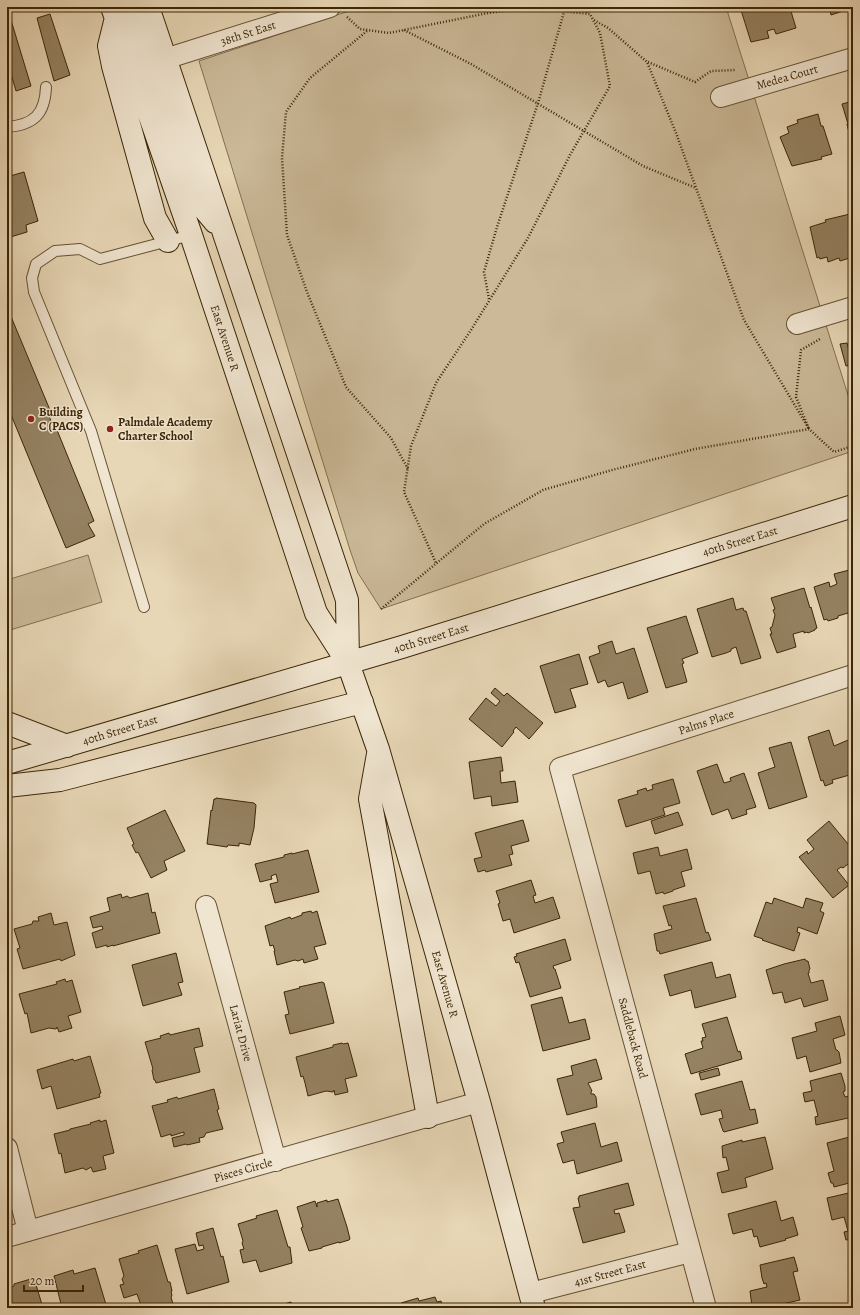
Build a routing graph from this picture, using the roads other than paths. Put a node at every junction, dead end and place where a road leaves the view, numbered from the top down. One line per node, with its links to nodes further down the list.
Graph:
1 (148, 7): 5 (main road, East Avenue R)
2 (119, 11): 9 (main road); 10 (main road, East Avenue R); 11 (main road)
3 (338, 12): 5 (street, 38th St East)
4 (853, 58): 7 (street, Medea Court)
5 (165, 59): 9 (main road, East Avenue R)
6 (46, 87): 8 (lane)
7 (721, 96)
8 (7, 127)
9 (223, 230): 16 (main road, East Avenue R)
10 (191, 235): 11 (lane); 16 (main road, East Avenue R)
11 (168, 241): 15 (lane)
12 (853, 307): 13 (street)
13 (797, 324)
14 (853, 506): 16 (main road, 40th Street East)
15 (144, 607)
16 (348, 663): 18 (main road, East Avenue R); 20 (main road, 40th Street East)
17 (853, 675): 23 (street, Palms Place)
18 (362, 702): 21 (main road, East Avenue R); 24 (main road)
19 (7, 722): 20 (main road)
20 (67, 746): 22 (main road, 40th Street East)
21 (378, 749): 26 (main road, East Avenue R); 27 (main road)
22 (7, 763)
23 (560, 768): 32 (street, Saddleback Road)
24 (7, 786)
25 (206, 906): 29 (street, Lariat Drive)
26 (479, 1102): 27 (street, Pisces Circle); 33 (main road, East Avenue R)
27 (428, 1117): 29 (street, Pisces Circle)
28 (7, 1148): 30 (street)
29 (276, 1160): 30 (street, Pisces Circle)
30 (28, 1231): 31 (street, Pisces Circle)
31 (7, 1237)
32 (690, 1252): 33 (street, 41st Street East); 34 (street, Saddleback Road)
33 (532, 1301)
34 (706, 1308)

